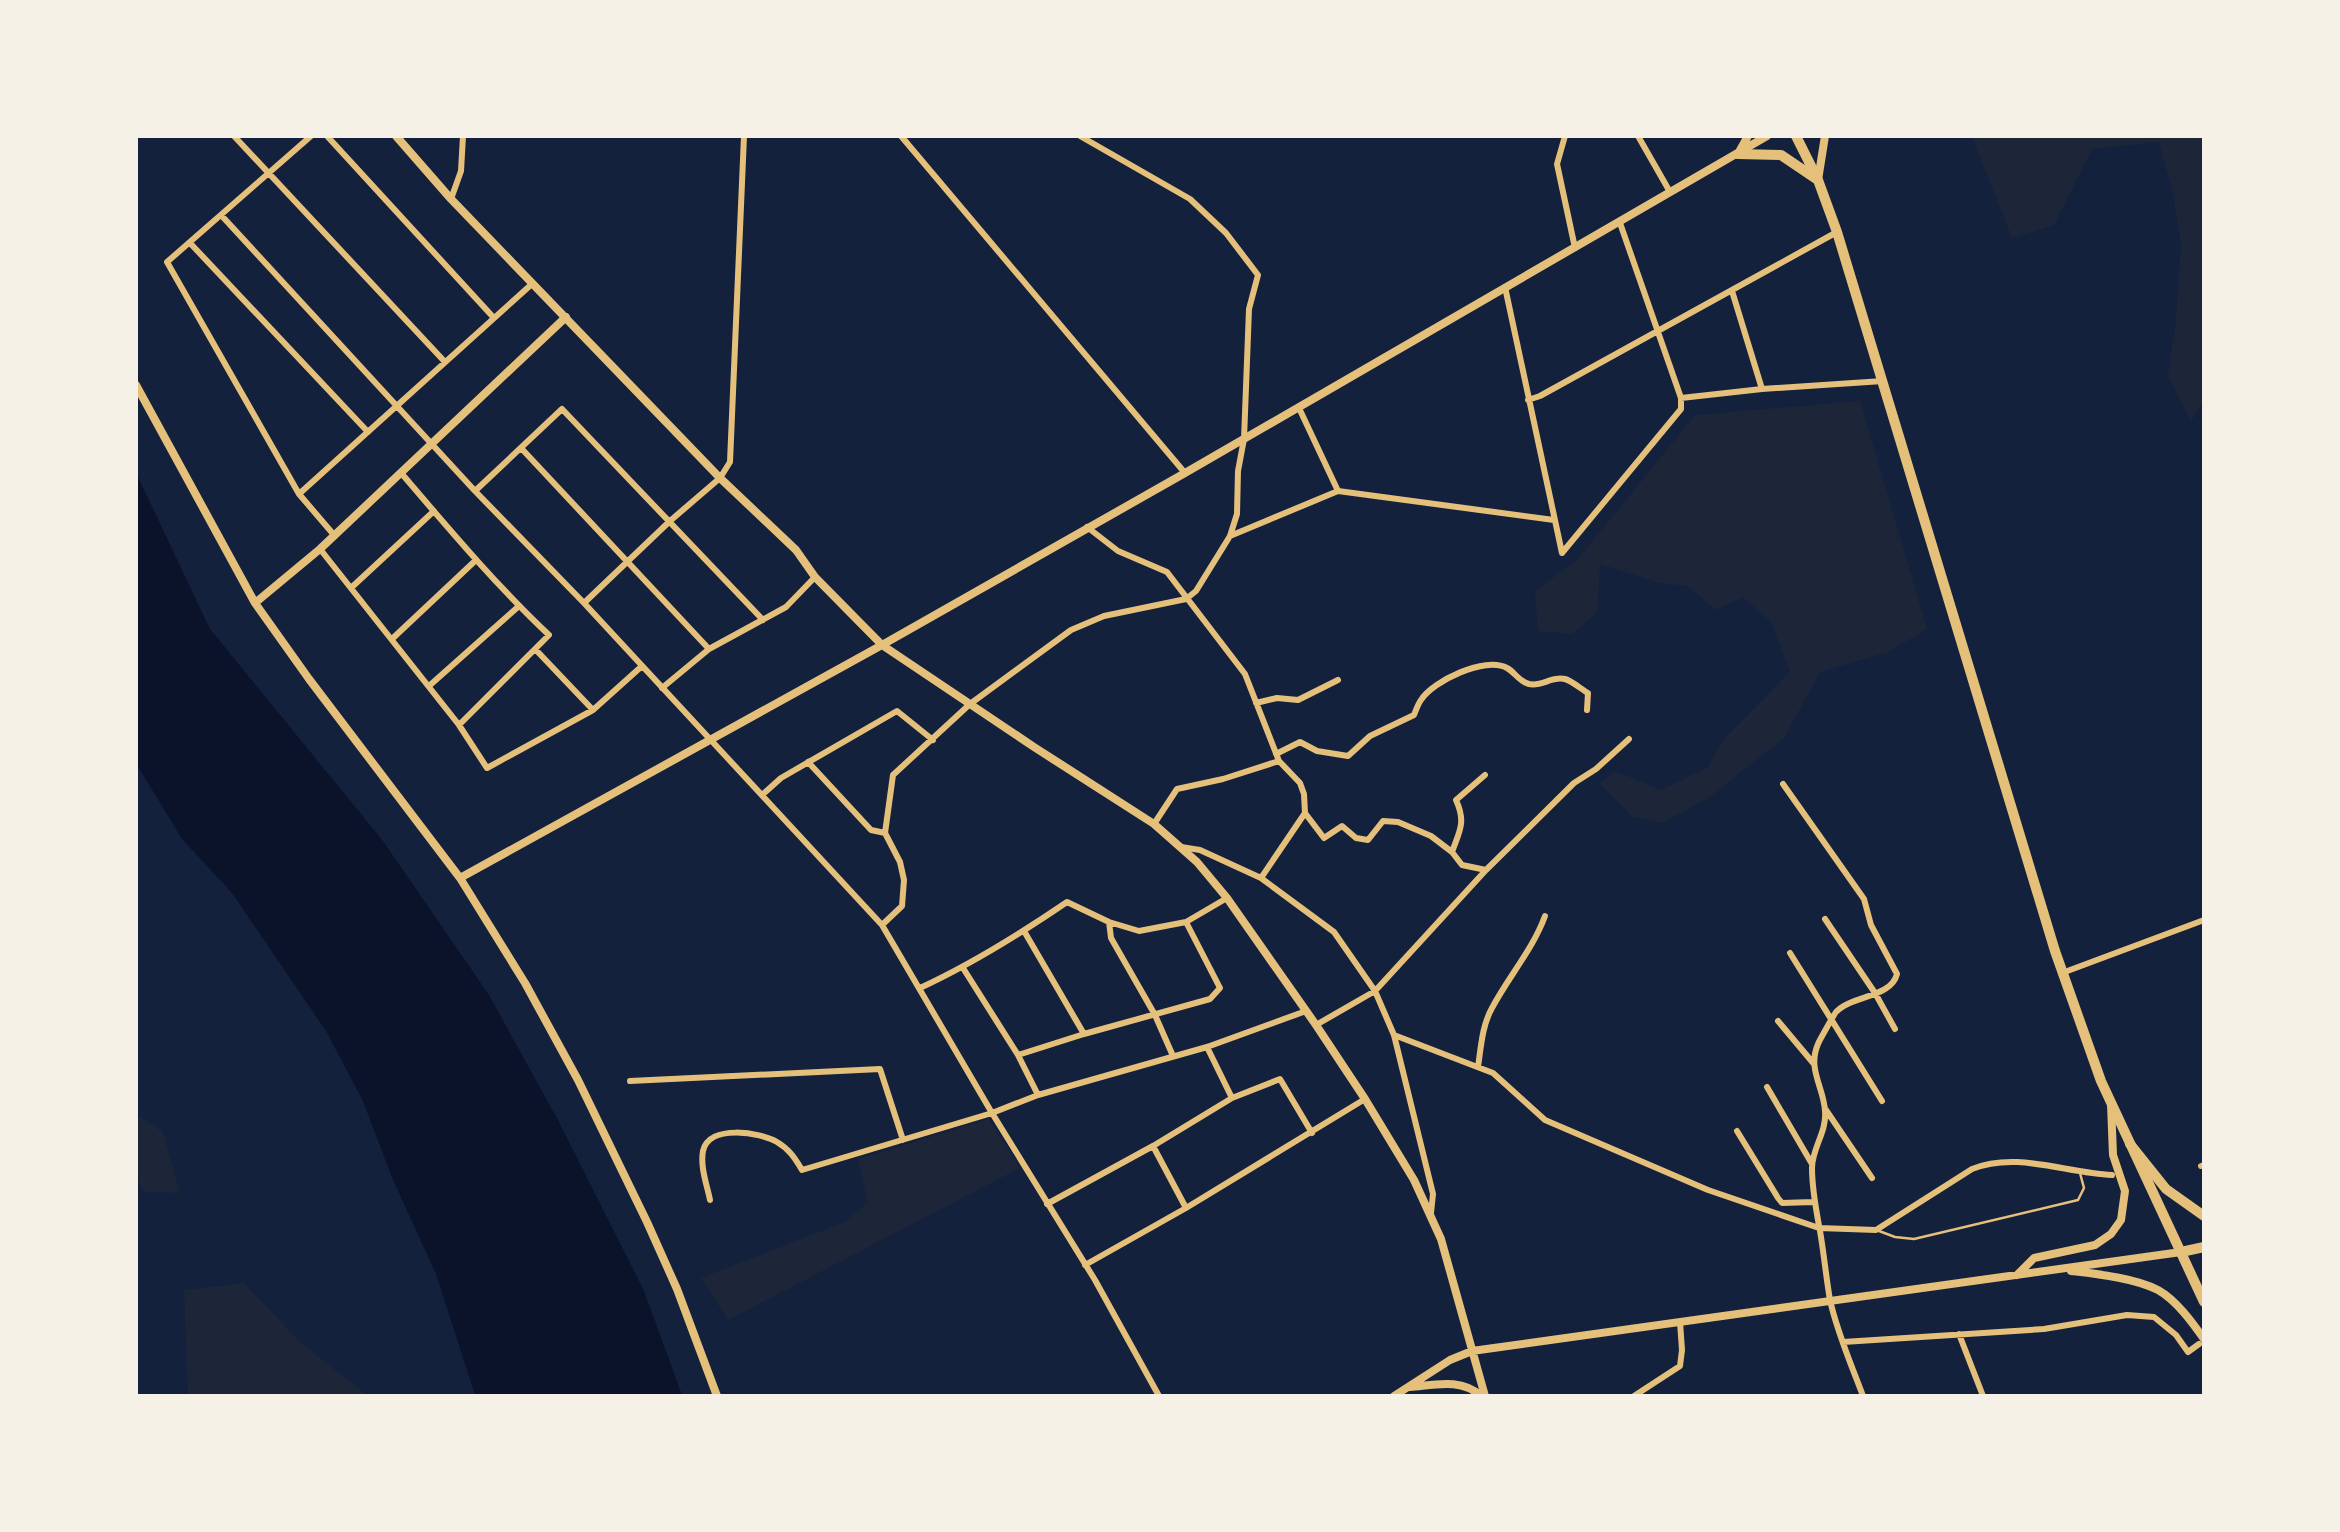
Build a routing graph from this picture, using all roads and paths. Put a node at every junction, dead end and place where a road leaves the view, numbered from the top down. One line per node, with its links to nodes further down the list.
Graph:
1 (234, 136): 16 (street)
2 (311, 136): 16 (street)
3 (327, 136): 29 (street)
4 (396, 136): 19 (street)
5 (463, 136): 19 (street)
6 (744, 136): 45 (street)
7 (901, 136): 43 (street)
8 (1080, 136): 40 (street)
9 (1565, 136): 24 (street)
10 (1638, 136): 18 (street)
11 (1748, 136): 15 (street)
12 (1767, 136): 15 (street)
13 (1796, 136): 17 (main road)
14 (1825, 136): 17 (street)
15 (1738, 153): 17 (main road); 18 (street)
16 (269, 174): 20 (street); 31 (street)
17 (1818, 180): 22 (main road)
18 (1670, 192): 21 (street)
19 (451, 199): 25 (street)
20 (221, 215): 23 (street); 37 (street)
21 (1620, 223): 24 (street); 30 (street)
22 (1837, 232): 27 (street); 32 (main road)
23 (190, 243): 39 (street); 48 (street)
24 (1575, 248): 26 (street)
25 (533, 282): 28 (street); 29 (street)
26 (1504, 287): 36 (street); 38 (street)
27 (1732, 292): 30 (street); 34 (street)
28 (566, 317): 41 (street); 45 (street)
29 (494, 318): 31 (street)
30 (1659, 329): 35 (street); 36 (street)
31 (445, 362): 37 (street)
32 (1883, 381): 34 (street); 105 (main road)
33 (136, 385): 61 (street)
34 (1762, 389): 35 (street)
35 (1681, 398): 50 (street)
36 (1528, 400): 50 (street)
37 (398, 405): 39 (street); 41 (street)
38 (1299, 408): 40 (street); 47 (street)
39 (368, 432): 48 (street)
40 (1244, 439): 43 (street); 54 (street)
41 (432, 443): 44 (street); 46 (street)
42 (521, 447): 46 (street); 51 (street); 57 (street)
43 (1185, 473): 52 (street)
44 (402, 474): 49 (street); 53 (street)
45 (720, 478): 51 (street); 58 (street)
46 (475, 491): 62 (street)
47 (1338, 491): 50 (street); 54 (street)
48 (299, 495): 53 (street)
49 (434, 511): 56 (street); 59 (street)
50 (1554, 520)
51 (670, 521): 57 (street); 64 (street)
52 (1087, 527): 60 (street); 66 (street)
53 (334, 535): 55 (street)
54 (1230, 536): 60 (street)
55 (320, 549): 59 (street); 61 (street)
56 (476, 559): 63 (street); 65 (street)
57 (627, 563): 62 (street); 67 (street)
58 (815, 577): 64 (street); 66 (street)
59 (352, 587): 65 (street)
60 (1185, 598): 73 (street); 74 (street)
61 (255, 603): 93 (street)
62 (584, 603): 69 (street)
63 (519, 606): 68 (street); 71 (street)
64 (762, 620): 67 (street)
65 (393, 639): 71 (street)
66 (882, 645): 74 (street); 78 (street)
67 (709, 649): 72 (street)
68 (536, 650): 75 (street); 77 (street)
69 (642, 666): 72 (street); 75 (street)
70 (1338, 680): 73 (street)
71 (429, 686): 77 (street)
72 (662, 688): 78 (street)
73 (1256, 703): 81 (street)
74 (970, 704): 80 (street); 88 (street)
75 (593, 710): 77 (street)
76 (1587, 710): 81 (street)
77 (459, 725)
78 (710, 739): 86 (street); 93 (street)
79 (1629, 739): 92 (street)
80 (933, 740): 83 (street); 89 (street)
81 (1276, 754): 82 (street)
82 (1279, 761): 87 (street); 88 (street)
83 (808, 762): 86 (street); 89 (street)
84 (1485, 775): 91 (street)
85 (1783, 785): 108 (street)
86 (762, 795): 101 (street)
87 (1305, 813): 91 (street); 94 (street)
88 (1154, 824): 90 (street)
89 (885, 833): 101 (street)
90 (1181, 847): 94 (street); 95 (street)
91 (1452, 852): 92 (street)
92 (1486, 870): 107 (street)
93 (460, 878): 161 (street)
94 (1261, 878): 107 (street)
95 (1227, 898): 100 (street); 109 (street)
96 (1545, 916): 121 (street)
97 (1825, 919): 108 (street)
98 (2203, 920): 105 (street)
99 (1108, 922): 100 (street); 102 (street); 110 (street)
100 (1186, 922): 110 (street)
101 (883, 925): 106 (street)
102 (1024, 932): 104 (street); 115 (street)
103 (1790, 953): 111 (street)
104 (962, 968): 106 (street); 118 (street)
105 (2062, 974): 128 (main road)
106 (920, 988): 130 (street)
107 (1375, 991): 113 (street); 116 (street)
108 (1875, 993): 111 (street); 114 (street)
109 (1306, 1011): 113 (street); 117 (street)
110 (1154, 1015): 115 (street); 119 (street)
111 (1832, 1020): 120 (street); 127 (street)
112 (1777, 1021): 120 (street)
113 (1316, 1025): 126 (street)
114 (1895, 1029)
115 (1084, 1034): 118 (street)
116 (1394, 1035): 121 (street); 144 (street)
117 (1207, 1047): 119 (street); 125 (street)
118 (1018, 1055): 124 (street)
119 (1173, 1056): 124 (street)
120 (1814, 1063): 129 (street)
121 (1478, 1067): 146 (street)
122 (630, 1081): 133 (street)
123 (1767, 1087): 136 (street)
124 (1038, 1095): 130 (street)
125 (1232, 1098): 132 (street); 135 (street)
126 (1365, 1100): 132 (street); 144 (street)
127 (1882, 1101)
128 (2111, 1104): 134 (main road); 152 (street)
129 (1825, 1108): 136 (street); 139 (street)
130 (992, 1113): 133 (street); 142 (street)
131 (1737, 1130): 141 (street)
132 (1312, 1133): 143 (street)
133 (903, 1140): 140 (street)
134 (2130, 1144): 145 (highway); 149 (main road)
135 (1153, 1146): 142 (street); 143 (street)
136 (1812, 1164): 141 (street)
137 (2080, 1172): 138 (street); 147 (street); 147 (lane)
138 (2112, 1175)
139 (1872, 1178)
140 (710, 1200)
141 (1813, 1202): 146 (street)
142 (1047, 1204): 150 (street)
143 (1186, 1209): 150 (street)
144 (1431, 1213): 159 (street)
145 (2203, 1216)
146 (1819, 1228): 147 (street); 153 (street)
147 (1876, 1230)
148 (2203, 1248): 149 (highway)
149 (2181, 1252): 151 (street); 154 (main road)
150 (1085, 1265): 162 (street)
151 (2061, 1269): 152 (street); 158 (street)
152 (2017, 1275): 153 (street)
153 (1831, 1302): 155 (street); 157 (street)
154 (2203, 1302)
155 (1680, 1322): 159 (street); 165 (street)
156 (1959, 1334): 157 (street); 158 (street); 167 (street)
157 (1843, 1342): 166 (street)
158 (2201, 1342)
159 (1472, 1351): 160 (street); 164 (street)
160 (1407, 1388): 163 (street); 164 (street)
161 (717, 1395)
162 (1159, 1395)
163 (1394, 1395)
164 (1483, 1395)
165 (1634, 1395)
166 (1863, 1395)
167 (1983, 1395)

